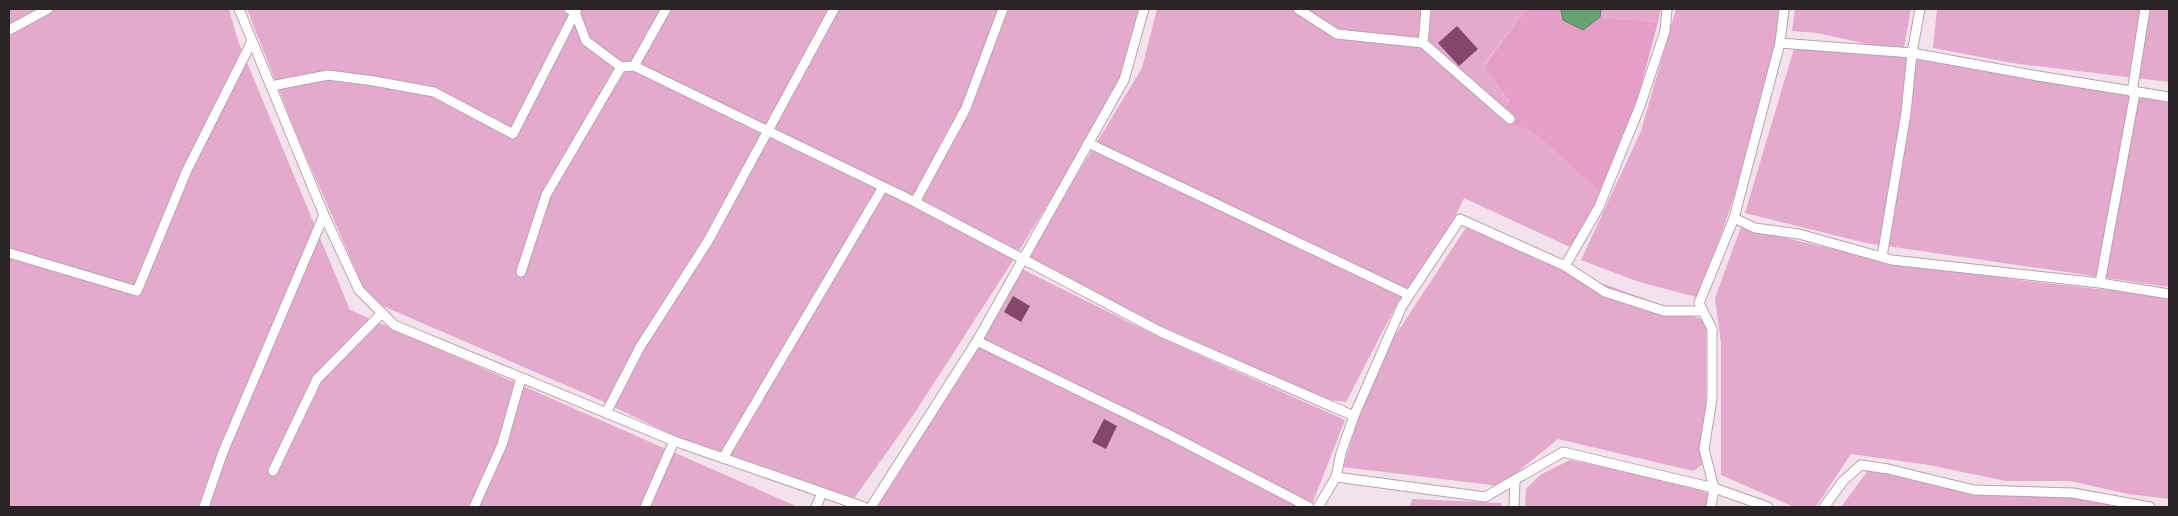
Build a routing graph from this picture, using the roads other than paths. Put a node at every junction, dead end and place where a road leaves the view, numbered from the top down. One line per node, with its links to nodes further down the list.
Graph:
1 (48, 9): 14 (lane)
2 (238, 9): 15 (lane)
3 (666, 9): 19 (lane)
4 (834, 9): 25 (lane)
5 (1003, 9): 28 (lane)
6 (1144, 9): 26 (lane)
7 (1298, 9): 17 (lane)
8 (1426, 9): 17 (lane)
9 (1667, 9): 34 (lane)
10 (1784, 9): 16 (lane)
11 (1920, 9): 18 (lane)
12 (2145, 9): 22 (lane)
13 (574, 10): 20 (lane); 21 (lane)
14 (9, 30)
15 (252, 41): 21 (lane); 31 (lane)
16 (1780, 42): 18 (lane); 30 (lane)
17 (1423, 43): 24 (lane)
18 (1912, 53): 22 (lane); 32 (lane)
19 (634, 66): 20 (lane); 25 (lane)
20 (621, 67): 35 (lane)
21 (271, 86): 29 (lane)
22 (2134, 92): 23 (lane); 36 (lane)
23 (2169, 97)
24 (1510, 120)
25 (768, 131): 27 (lane); 43 (lane)
26 (1088, 143): 33 (lane); 38 (lane)
27 (883, 187): 28 (lane); 46 (lane)
28 (915, 202): 33 (lane)
29 (324, 215): 40 (lane); 52 (lane)
30 (1734, 218): 32 (lane); 39 (lane)
31 (9, 253)
32 (1882, 257): 36 (lane)
33 (1024, 260): 41 (lane); 44 (lane)
34 (1565, 266): 38 (lane); 39 (lane)
35 (521, 272)
36 (2100, 283): 37 (lane)
37 (2169, 294)
38 (1409, 295): 44 (lane)
39 (1703, 311): 50 (lane)
40 (382, 313): 42 (lane); 47 (lane)
41 (977, 341): 57 (lane); 58 (lane)
42 (521, 378): 43 (lane); 53 (lane)
43 (606, 413): 45 (lane)
44 (1354, 416): 48 (lane)
45 (674, 441): 46 (lane); 54 (lane)
46 (723, 458): 51 (lane)
47 (273, 471)
48 (1336, 477): 49 (lane); 59 (lane)
49 (1515, 480): 50 (lane); 60 (lane)
50 (1714, 488): 61 (lane); 62 (lane)
51 (822, 493): 55 (lane); 56 (lane)
52 (204, 507)
53 (474, 507)
54 (644, 507)
55 (816, 507)
56 (864, 507)
57 (871, 507)
58 (1309, 507)
59 (1318, 507)
60 (1514, 507)
61 (1710, 507)
62 (1768, 507)
63 (1824, 507): 64 (lane)
64 (2150, 507)

